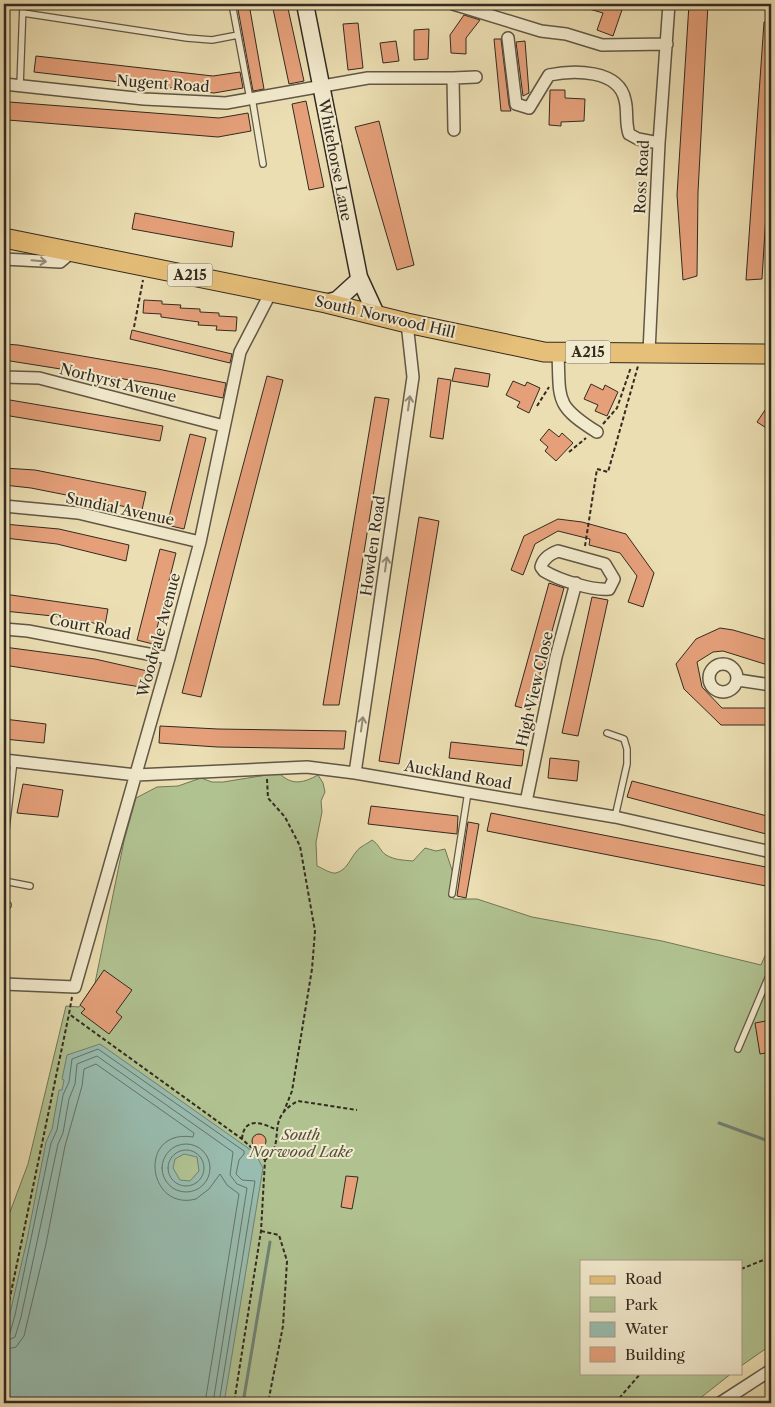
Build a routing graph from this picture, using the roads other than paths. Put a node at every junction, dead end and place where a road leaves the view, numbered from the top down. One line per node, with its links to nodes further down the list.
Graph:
1 (24, 4): 6 (lane)
2 (232, 4): 7 (lane)
3 (305, 4): 14 (main road, Whitehorse Lane)
4 (453, 4): 9 (street)
5 (669, 4): 9 (street, Ross Road)
6 (23, 13): 7 (lane); 13 (lane)
7 (238, 35): 15 (lane)
8 (508, 38): 17 (street)
9 (667, 44): 17 (street, Ross Road)
10 (476, 77): 11 (street, Nugent Road)
11 (453, 78): 14 (street, Nugent Road); 16 (street)
12 (4, 84): 13 (street, Nugent Road)
13 (20, 86): 15 (street, Nugent Road)
14 (320, 87): 15 (street, Nugent Road); 22 (main road, Whitehorse Lane)
15 (251, 99): 18 (lane)
16 (454, 130)
17 (659, 143): 28 (street, Ross Road)
18 (263, 164)
19 (4, 238): 20 (main road, South Norwood Hill / A215)
20 (68, 251): 21 (street, one-way to 20); 23 (main road, South Norwood Hill / A215)
21 (4, 260)
22 (359, 280): 24 (main road); 25 (main road, Whitehorse Lane)
23 (272, 292): 24 (main road, South Norwood Hill / A215); 31 (street, Woodvale Avenue)
24 (326, 303): 25 (main road, South Norwood Hill / A215)
25 (376, 314): 26 (main road, South Norwood Hill / A215)
26 (407, 323): 27 (main road, South Norwood Hill / A215); 42 (street, Howden Road, one-way to 26)
27 (558, 352): 28 (main road, South Norwood Hill / A215); 32 (street)
28 (642, 352): 29 (main road, South Norwood Hill / A215)
29 (771, 354)
30 (4, 377): 31 (street, Norhyrst Avenue)
31 (224, 426): 34 (street, Woodvale Avenue)
32 (597, 432)
33 (4, 506): 34 (street, Sundial Avenue)
34 (200, 542): 37 (street, Woodvale Avenue)
35 (576, 583): 35 (street); 45 (street, High View Close)
36 (4, 629): 37 (street, Court Road)
37 (169, 658): 43 (street, Woodvale Avenue)
38 (738, 680): 39 (street)
39 (771, 685)
40 (607, 733): 46 (lane)
41 (9, 760): 43 (street, Auckland Road); 47 (lane)
42 (355, 773): 43 (street, Auckland Road); 44 (street, Auckland Road)
43 (136, 775): 53 (street, Woodvale Avenue)
44 (468, 792): 45 (street, Auckland Road); 51 (lane)
45 (526, 802): 46 (street, Auckland Road)
46 (616, 817): 48 (street, Auckland Road)
47 (4, 846)
48 (771, 852)
49 (4, 881): 50 (lane)
50 (30, 886)
51 (452, 894)
52 (771, 971): 54 (lane)
53 (4, 984)
54 (738, 1049)
55 (771, 1370): 56 (street)
56 (720, 1403)

